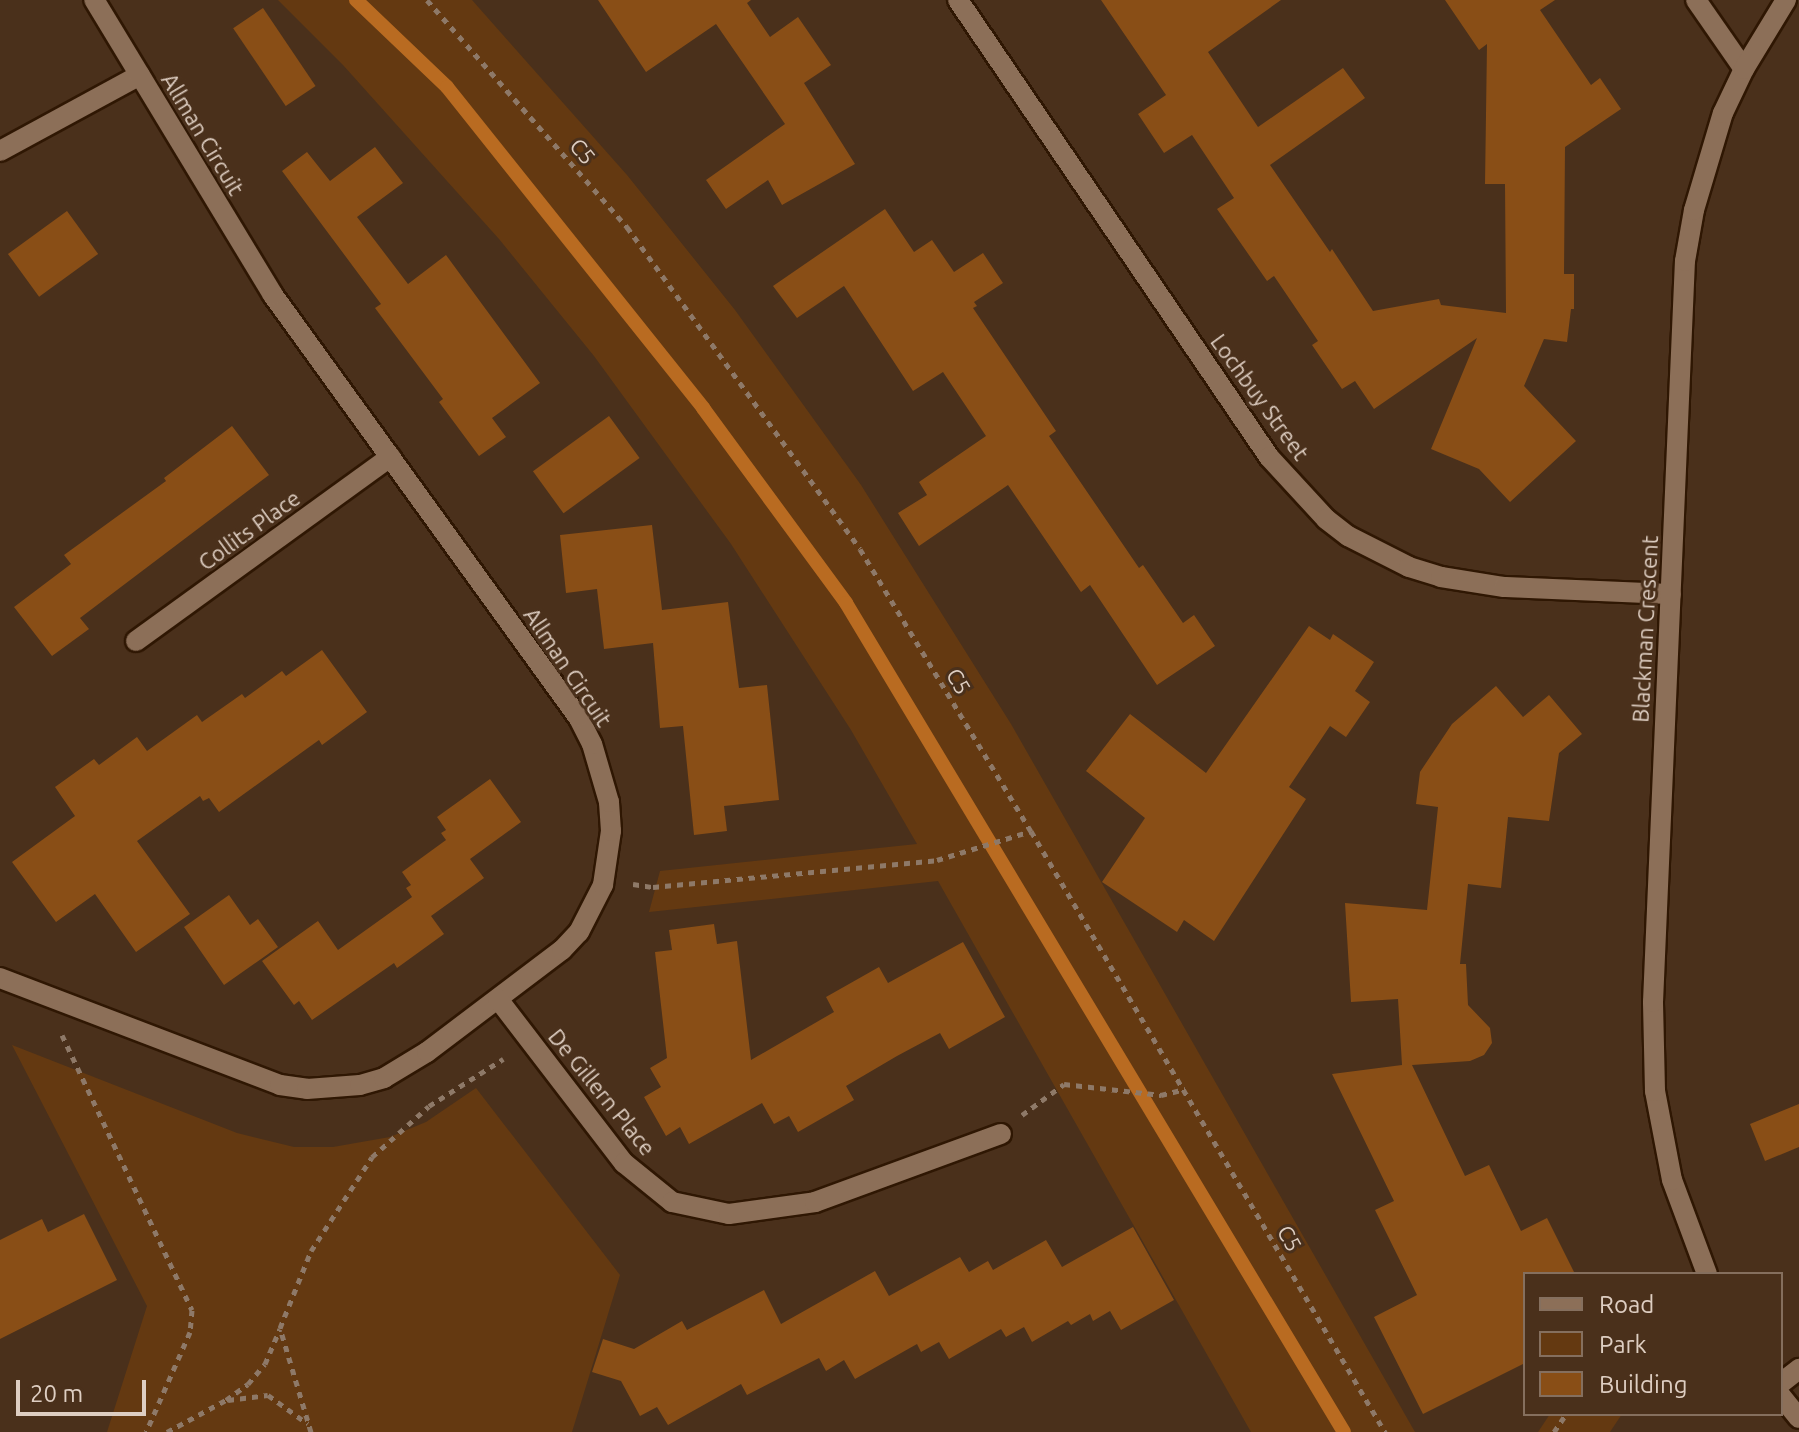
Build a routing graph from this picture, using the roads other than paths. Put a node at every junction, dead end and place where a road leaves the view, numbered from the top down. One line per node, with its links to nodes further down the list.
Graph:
1 (94, 0): 6 (street, Allman Circuit)
2 (958, 0): 9 (street, Lochbuy Street)
3 (1696, 0): 5 (street)
4 (1786, 0): 5 (street, Blackman Crescent)
5 (1744, 69): 9 (street, Blackman Crescent)
6 (140, 75): 7 (street, Allman Circuit); 8 (street, Allman Circuit)
7 (0, 151)
8 (390, 457): 10 (street, Collits Place); 12 (street, Allman Circuit)
9 (1671, 594): 14 (street, Blackman Crescent)
10 (136, 641)
11 (0, 978): 12 (street, Allman Circuit)
12 (498, 999): 13 (street, De Gillern Place)
13 (1001, 1134)
14 (1706, 1272)
15 (1799, 1369): 16 (street)
16 (1783, 1381)
17 (1783, 1398): 18 (street)
18 (1799, 1418)

